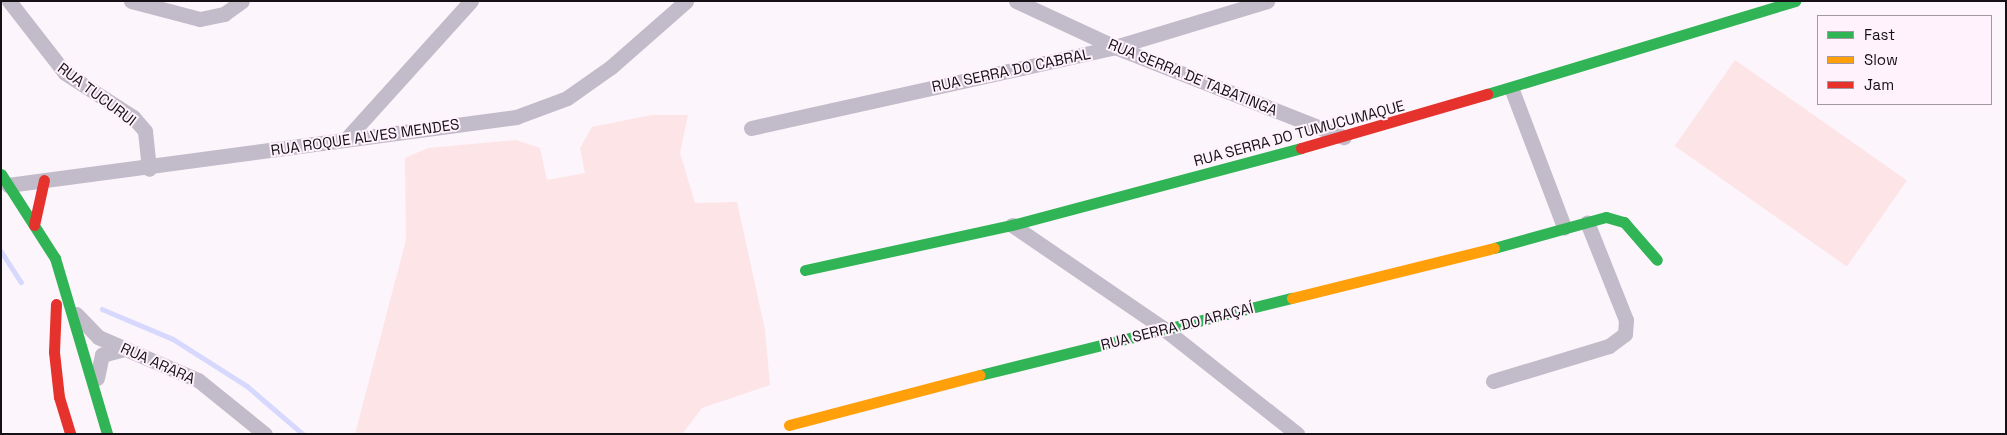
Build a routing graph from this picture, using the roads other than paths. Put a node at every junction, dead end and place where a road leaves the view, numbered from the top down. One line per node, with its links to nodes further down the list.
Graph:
1 (9, 1): 16 (street, RUA TUCURUI)
2 (131, 1): 9 (street)
3 (242, 1): 9 (street)
4 (471, 1): 14 (street)
5 (686, 1): 14 (street, RUA ROQUE ALVES MENDES)
6 (1016, 1): 10 (street, RUA SERRA DE TABATINGA)
7 (1267, 1): 10 (street, RUA SERRA DO CABRAL)
8 (1795, 1): 11 (main road, RUA SERRA DO TUMUCUMAQUE)
9 (154, 4)
10 (1115, 47): 12 (street, RUA SERRA DO CABRAL); 13 (street, RUA SERRA DE TABATINGA)
11 (1512, 90): 13 (main road, RUA SERRA DO TUMUCUMAQUE); 22 (street)
12 (751, 128)
13 (1344, 137): 21 (main road, RUA SERRA DO TUMUCUMAQUE)
14 (347, 138): 16 (street, RUA ROQUE ALVES MENDES)
15 (1, 163): 18 (street)
16 (149, 169): 18 (street, RUA ROQUE ALVES MENDES)
17 (4, 180): 18 (street, RUA ROQUE ALVES MENDES); 20 (main road)
18 (47, 180): 20 (main road)
19 (1587, 222): 22 (main road, RUA SERRA DO ARAÇAÍ); 23 (main road, RUA SERRA DO ARAÇAÍ); 31 (street)
20 (34, 225): 27 (main road)
21 (1012, 225): 24 (main road, RUA SERRA DO TUMUCUMAQUE); 28 (street)
22 (1564, 227): 28 (main road, RUA SERRA DO ARAÇAÍ)
23 (1657, 260)
24 (805, 270)
25 (49, 287): 26 (main road)
26 (56, 304): 30 (main road); 33 (main road)
27 (74, 313): 29 (street, RUA ARARA); 34 (main road)
28 (1163, 328): 32 (main road, RUA SERRA DO ARAÇAÍ); 36 (street)
29 (127, 349): 34 (street); 35 (street, RUA ARARA)
30 (68, 350)
31 (1493, 381)
32 (790, 425)
33 (70, 434)
34 (108, 434)
35 (265, 434)
36 (1297, 434)

